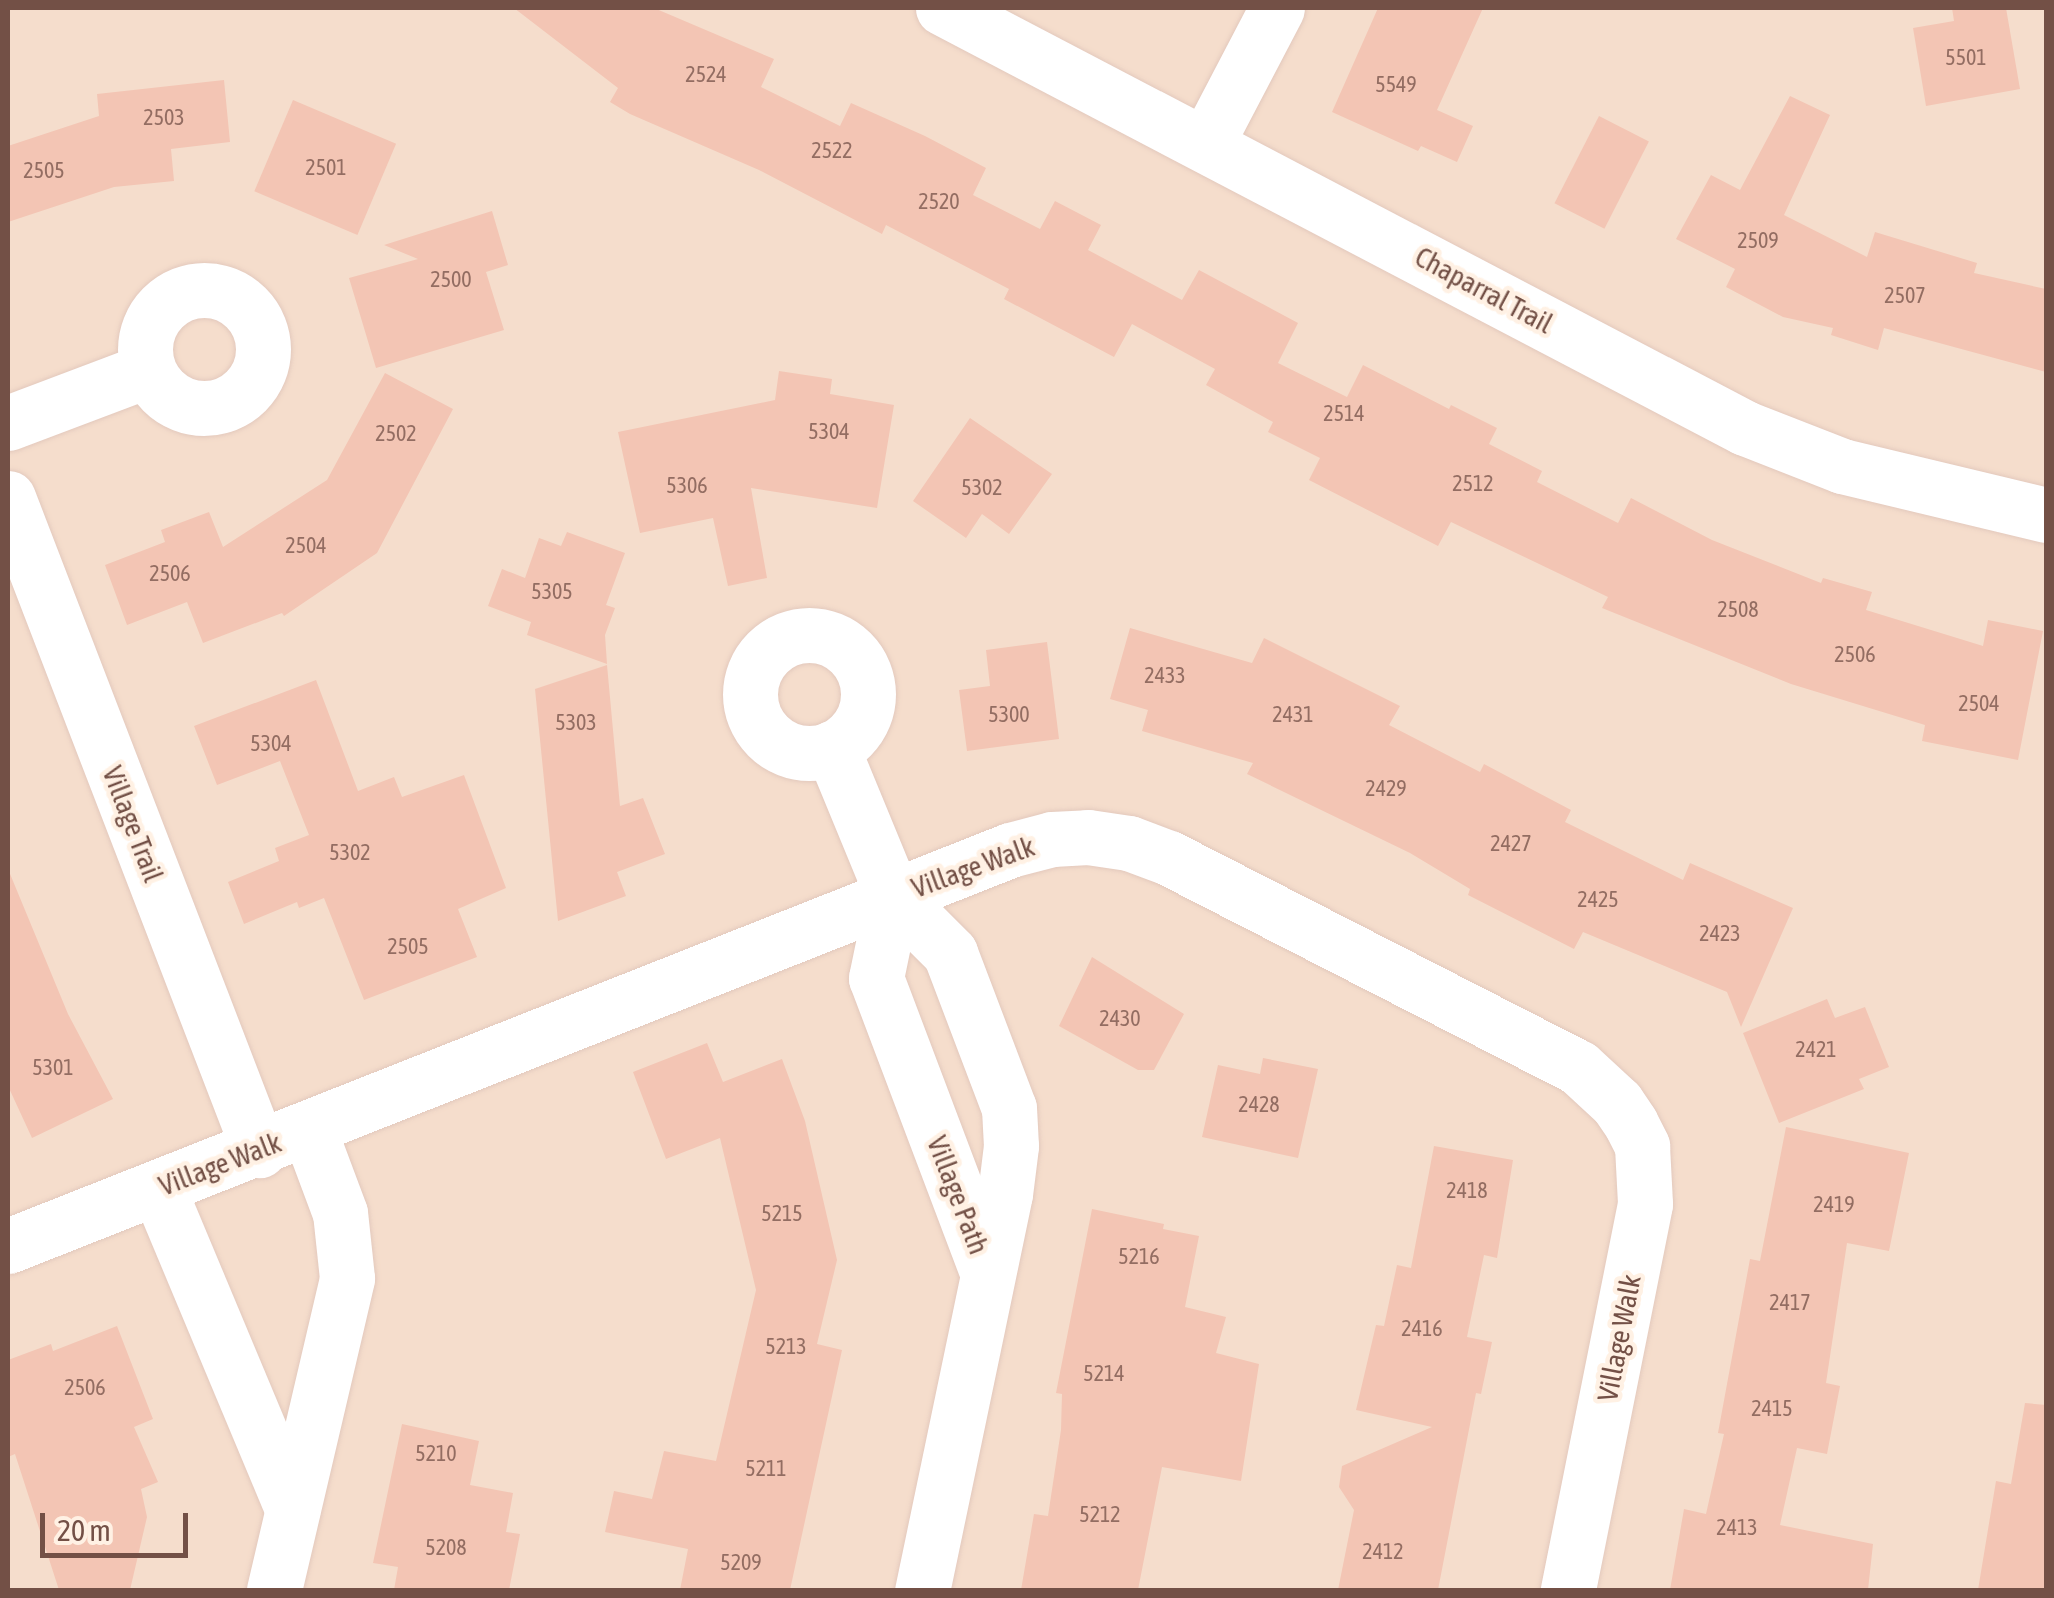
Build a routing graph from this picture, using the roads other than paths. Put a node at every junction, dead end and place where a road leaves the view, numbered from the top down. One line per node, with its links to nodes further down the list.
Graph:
1 (942, 8): 3 (street, Chaparral Trail)
2 (1277, 8): 3 (street)
3 (1206, 144): 7 (street, Chaparral Trail)
4 (148, 370): 5 (street)
5 (8, 422)
6 (8, 498): 11 (street, Village Trail)
7 (2046, 515)
8 (832, 748): 9 (street)
9 (893, 896): 10 (street, Village Walk); 14 (street, Village Path); 14 (street, Village Path); 18 (street, Village Walk)
10 (309, 1130): 11 (street, Village Walk); 15 (street)
11 (258, 1150): 12 (street, Village Walk)
12 (158, 1188): 13 (street, Village Walk); 15 (street)
13 (8, 1246)
14 (987, 1272): 17 (street)
15 (292, 1510): 16 (street)
16 (274, 1590)
17 (922, 1590)
18 (1568, 1590)

